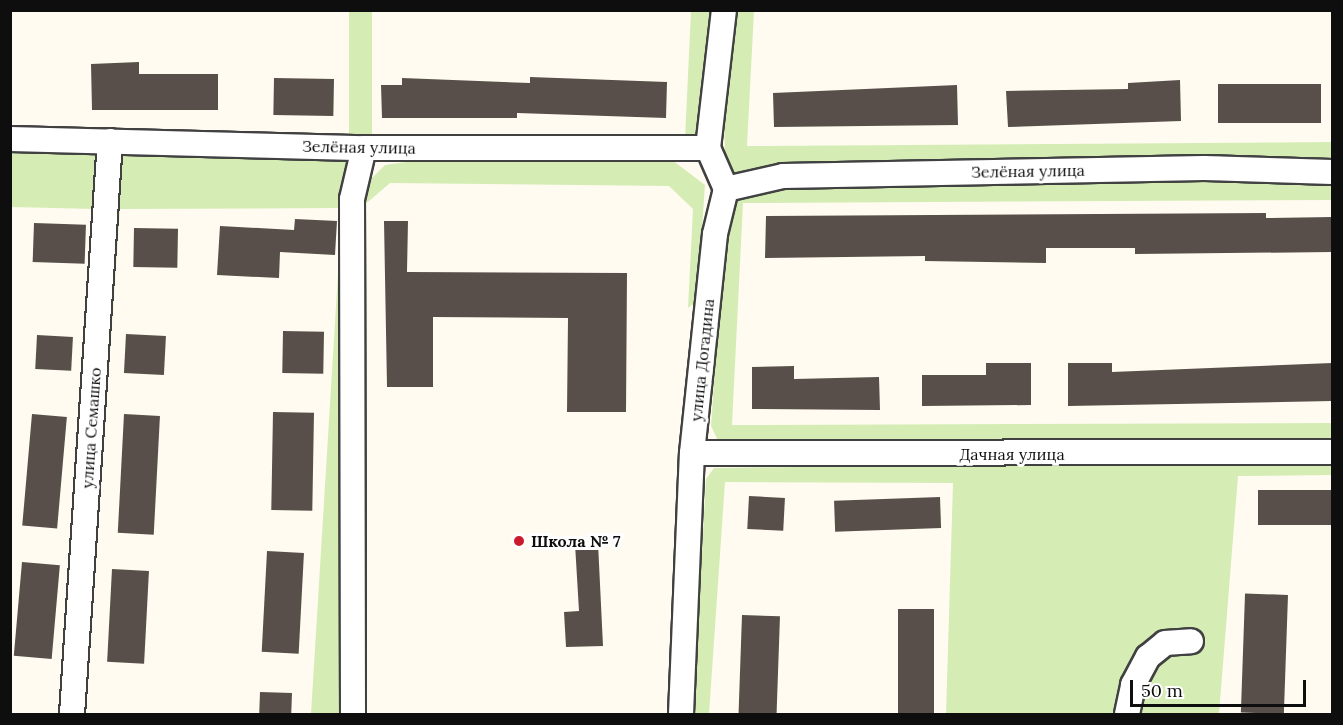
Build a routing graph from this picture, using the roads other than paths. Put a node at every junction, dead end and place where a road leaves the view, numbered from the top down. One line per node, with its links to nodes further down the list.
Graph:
1 (724, 10): 5 (street)
2 (10, 139): 3 (street, Зелёная улица)
3 (110, 141): 4 (street, Зелёная улица); 11 (street, улица Семашко)
4 (364, 148): 5 (street, Зелёная улица); 12 (street)
5 (708, 148): 7 (street)
6 (1332, 172): 7 (street, Зелёная улица)
7 (726, 189): 9 (street, улица Догадина)
8 (1332, 452): 9 (street, Дачная улица)
9 (693, 453): 13 (street, улица Догадина)
10 (1191, 641): 14 (street)
11 (72, 714)
12 (353, 714)
13 (681, 714)
14 (1127, 714)

